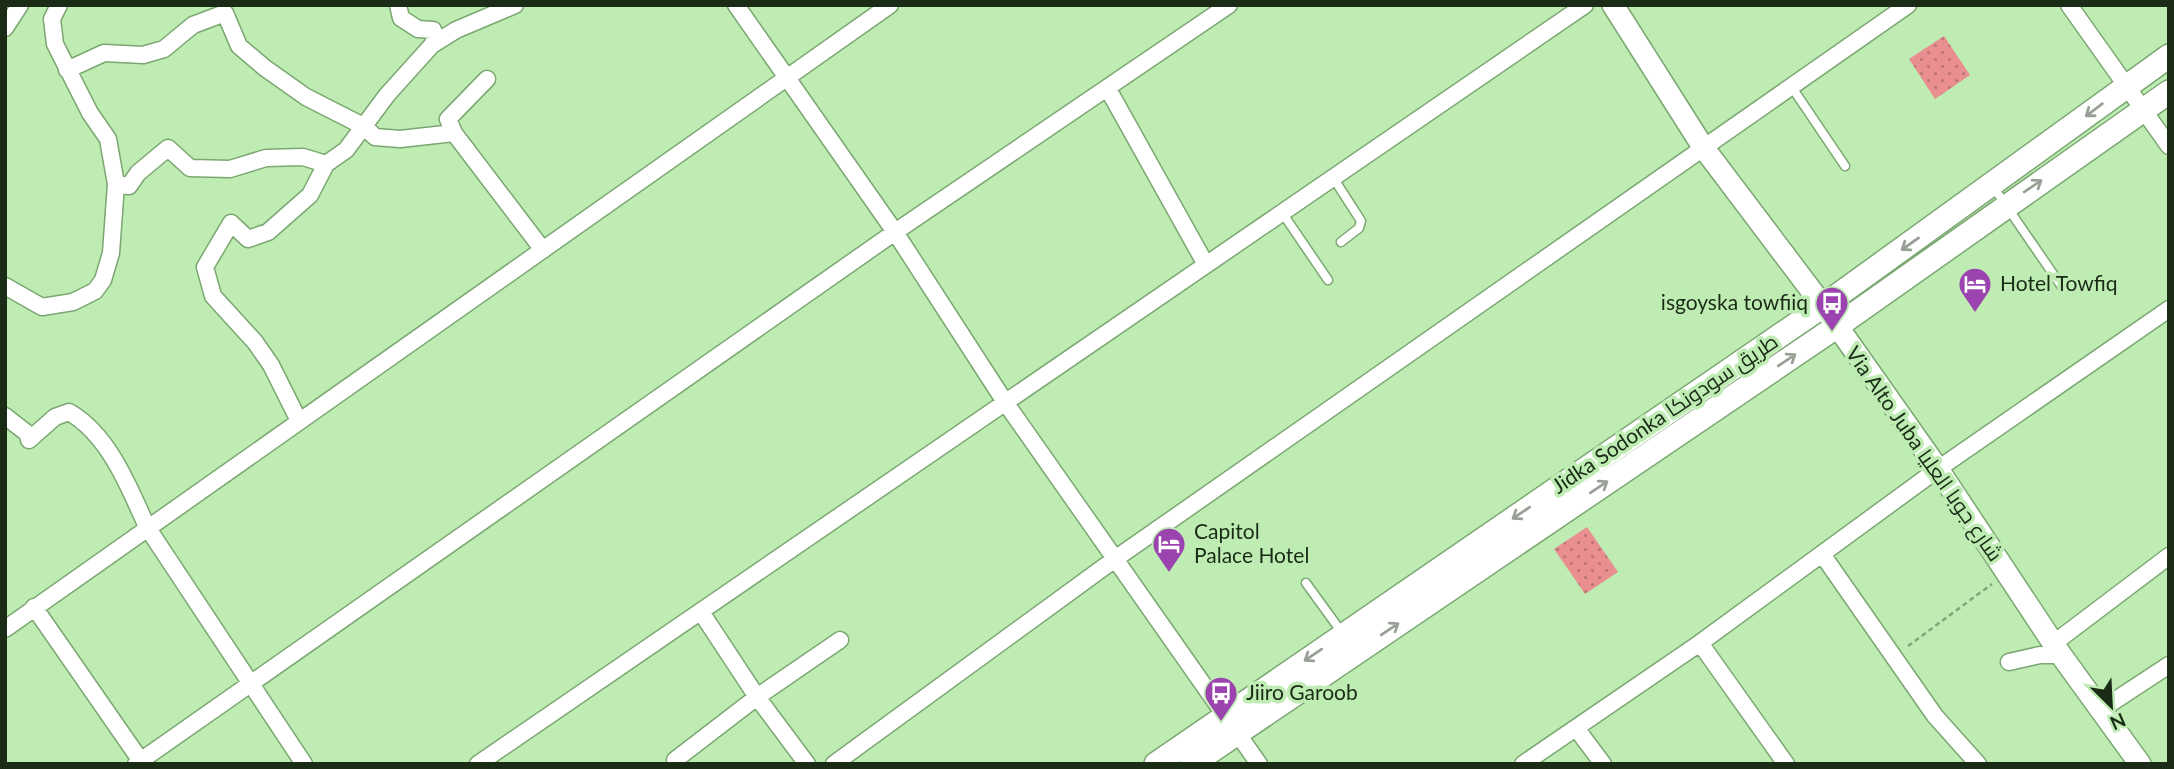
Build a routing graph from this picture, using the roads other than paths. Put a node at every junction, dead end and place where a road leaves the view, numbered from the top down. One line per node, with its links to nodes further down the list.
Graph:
1 (20, 5): 12 (street)
2 (59, 5): 15 (street)
3 (398, 5): 13 (street)
4 (514, 5): 13 (street)
5 (736, 5): 17 (street)
6 (890, 5): 17 (street)
7 (1229, 5): 20 (street)
8 (1585, 5): 29 (street)
9 (1612, 5): 26 (street, Via Alto Juba شارع جوبا العليا)
10 (1908, 5): 18 (street)
11 (2069, 5): 19 (street)
12 (5, 28)
13 (432, 45): 23 (street)
14 (2169, 56): 19 (main road, Jidka Sodonka طريق سودونكا)
15 (67, 70): 23 (street); 30 (street)
16 (487, 79): 24 (street)
17 (788, 80): 34 (street); 36 (street)
18 (1791, 86): 26 (street); 28 (lane)
19 (2125, 87): 22 (street); 31 (main road, Jidka Sodonka طريق سودونكا, one-way to 31)
20 (1108, 89): 34 (street); 37 (street)
21 (2169, 92): 22 (main road, Jidka Sodonka طريق سودونكا)
22 (2143, 110): 25 (street); 32 (main road, Jidka Sodonka طريق سودونكا, one-way to 22)
23 (365, 127): 24 (street); 27 (street)
24 (454, 133): 36 (street)
25 (2169, 146)
26 (1703, 147): 41 (street, Via Alto Juba شارع جوبا العليا); 53 (street)
27 (326, 164): 30 (street); 46 (street)
28 (1845, 166)
29 (1332, 176): 33 (street); 35 (lane)
30 (116, 184): 39 (street)
31 (1992, 185): 32 (lane); 41 (main road, Jidka Sodonka طريق سودونكا, one-way to 41)
32 (2006, 205): 40 (lane); 43 (main road, Jidka Sodonka طريق سودونكا)
33 (1281, 211): 37 (street); 38 (lane)
34 (895, 232): 44 (street); 64 (street)
35 (1341, 242)
36 (543, 250): 46 (street)
37 (1205, 263): 44 (street)
38 (1328, 280)
39 (5, 286)
40 (2062, 287)
41 (1823, 306): 43 (street, Via Alto Juba شارع جوبا العليا); 47 (main road, Jidka Sodonka طريق سودونكا)
42 (2169, 309): 49 (street)
43 (1836, 327): 48 (main road, Jidka Sodonka طريق سودونكا, one-way to 43); 49 (street, Via Alto Juba شارع جوبا العليا)
44 (1005, 402): 53 (street); 56 (street)
45 (5, 416): 50 (street)
46 (299, 421): 50 (street)
47 (1641, 430): 48 (main road); 58 (main road, Jidka Sodonka طريق سودونكا, one-way to 58)
48 (1655, 449): 67 (main road, Jidka Sodonka طريق سودونكا, one-way to 48)
49 (1938, 469): 51 (street); 61 (street, Via Alto Juba شارع جوبا العليا)
50 (147, 527): 55 (street); 64 (street)
51 (1822, 554): 60 (street); 81 (street)
52 (2169, 556): 61 (street)
53 (1115, 559): 67 (street); 74 (street)
54 (1306, 583): 58 (lane)
55 (34, 607): 57 (street); 70 (street)
56 (701, 612): 65 (street); 72 (street)
57 (5, 629)
58 (1343, 634): 67 (main road, Jidka Sodonka طريق سودونكا, one-way to 67)
59 (840, 640): 65 (street)
60 (1700, 643): 68 (street); 80 (street)
61 (2058, 649): 62 (street); 66 (street, Via Alto Juba شارع جوبا العليا)
62 (2010, 662)
63 (2169, 665): 66 (street)
64 (250, 685): 70 (street); 71 (street)
65 (757, 697): 69 (street); 73 (street)
66 (2102, 709): 82 (street, Via Alto Juba شارع جوبا العليا)
67 (1231, 723): 75 (main road, Jidka Sodonka طريق سودونكا); 76 (main road, Jidka Sodonka طريق سودونكا); 77 (street)
68 (1576, 728): 78 (street); 79 (street)
69 (675, 760)
70 (140, 763)
71 (304, 764)
72 (478, 764)
73 (807, 764)
74 (834, 764)
75 (1156, 764)
76 (1192, 764)
77 (1259, 764)
78 (1523, 764)
79 (1603, 764)
80 (1786, 764)
81 (1979, 764)
82 (2140, 764)

